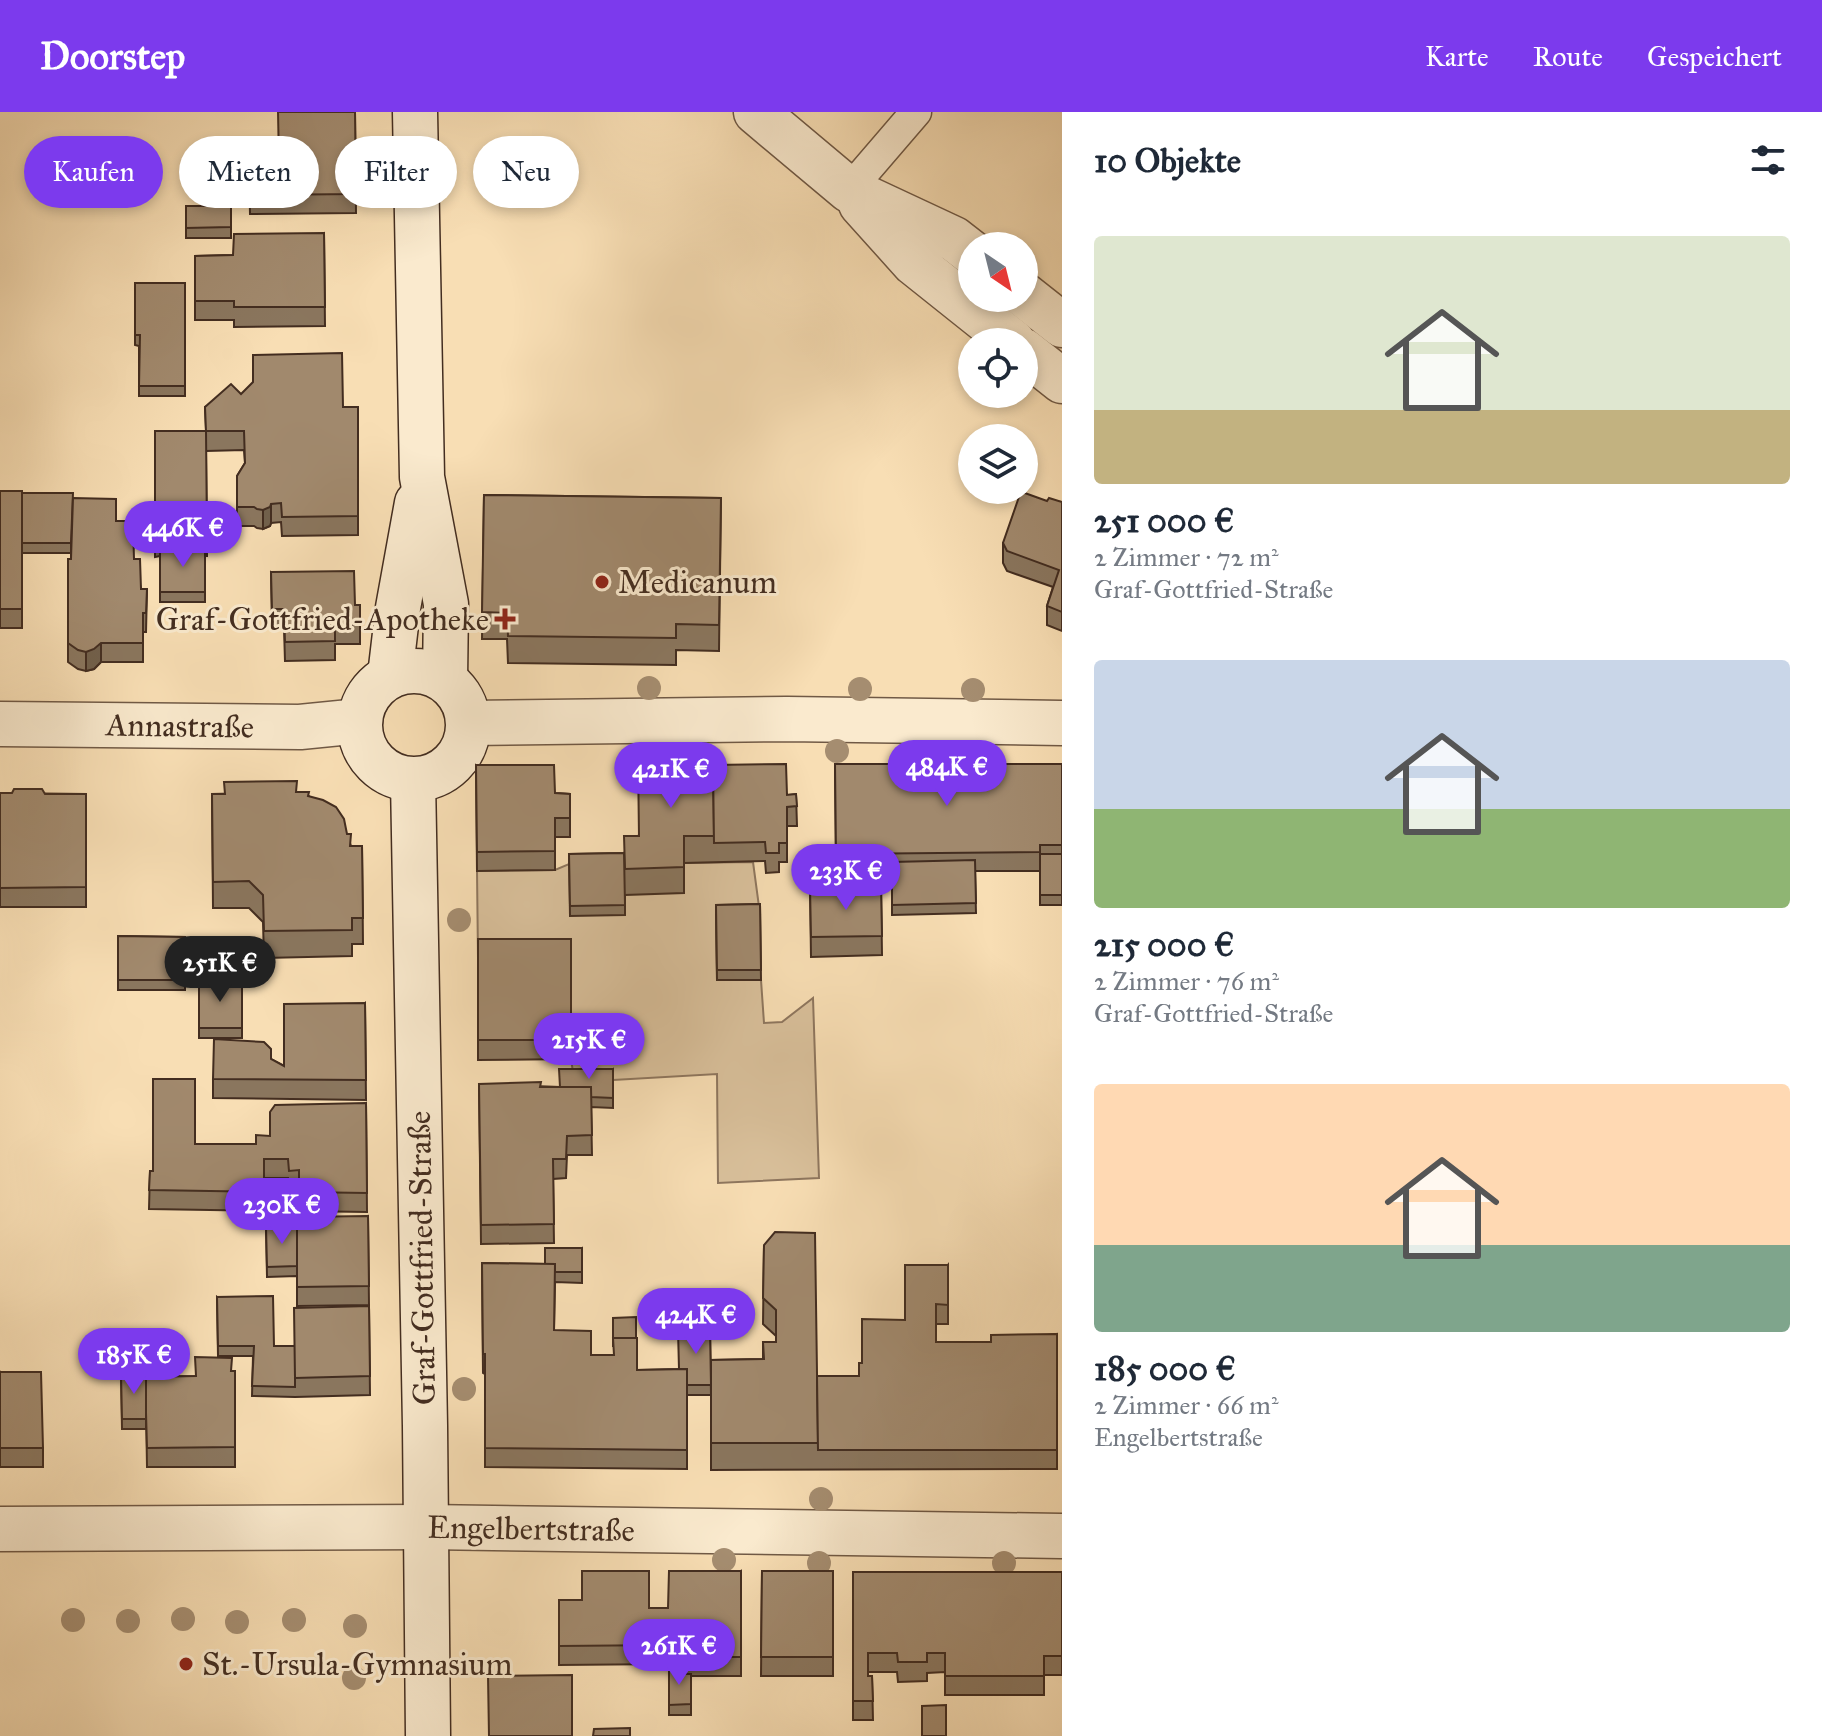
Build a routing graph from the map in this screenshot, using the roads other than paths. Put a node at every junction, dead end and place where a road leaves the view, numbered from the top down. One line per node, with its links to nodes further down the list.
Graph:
1 (415, 112): 11 (street)
2 (756, 112): 4 (street)
3 (916, 112): 4 (lane)
4 (849, 190): 5 (street); 8 (street)
5 (958, 242)
6 (1038, 306): 7 (street)
7 (1062, 325)
8 (995, 328)
9 (1038, 362): 10 (street)
10 (1062, 381)
11 (422, 477): 12 (street); 13 (street)
12 (390, 676): 13 (street); 14 (street)
13 (445, 680): 15 (street)
14 (360, 721): 17 (street, Annastraße); 18 (street)
15 (469, 723): 16 (street); 18 (street)
16 (1062, 723)
17 (0, 724)
18 (413, 780): 19 (street, Graf-Gottfried-Straße)
19 (426, 1527): 20 (street, Engelbertstraße); 21 (street, Engelbertstraße); 22 (street, Graf-Gottfried-Straße)
20 (0, 1529)
21 (1062, 1536)
22 (428, 1736)

